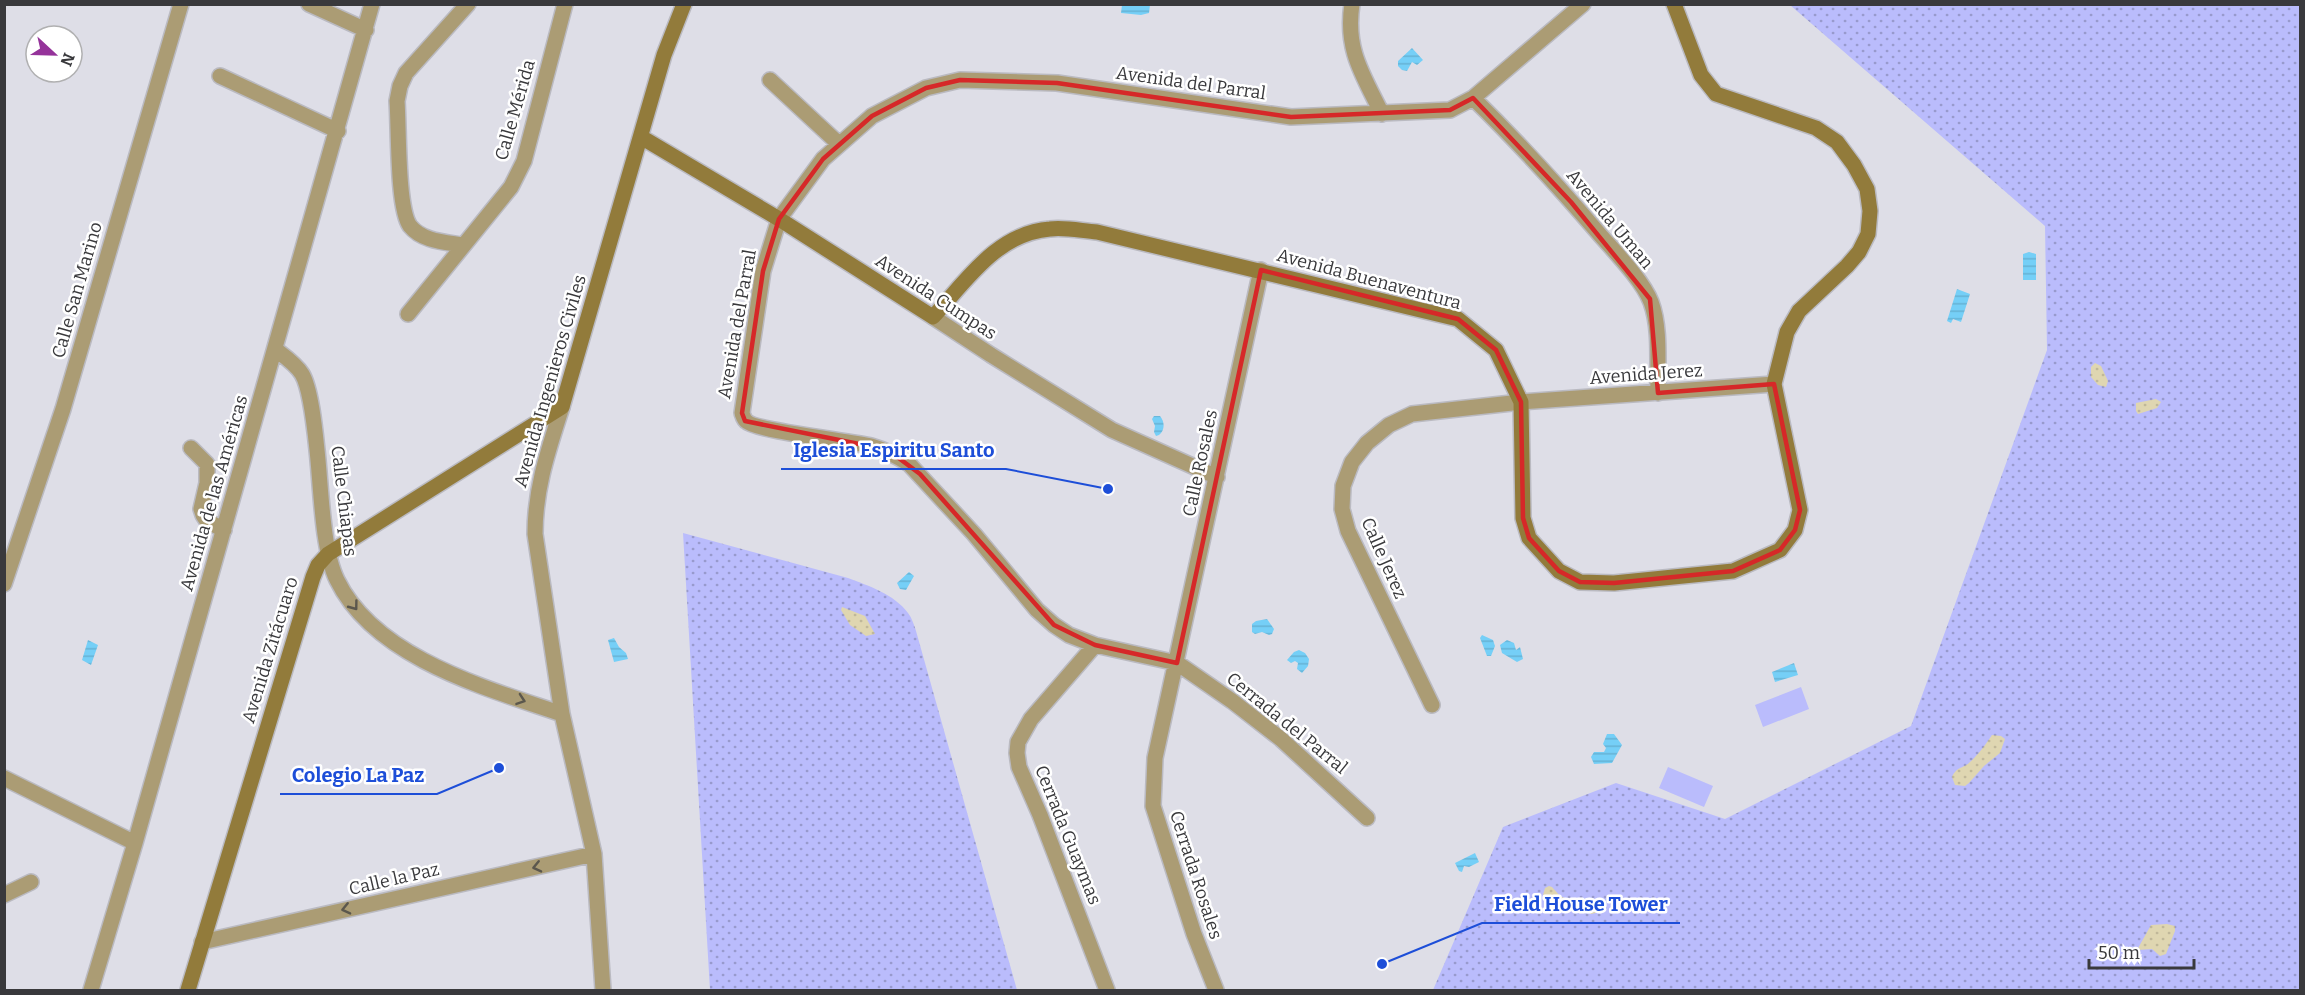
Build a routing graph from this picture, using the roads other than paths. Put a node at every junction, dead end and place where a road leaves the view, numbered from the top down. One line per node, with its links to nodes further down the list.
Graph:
1 (181, 4): 32 (street, Calle San Marino)
2 (309, 4): 10 (street)
3 (372, 4): 10 (street, Avenida de las Américas)
4 (468, 4): 19 (street)
5 (564, 4): 19 (street, Calle Mérida)
6 (684, 4): 16 (street, Avenida Ingenieros Civiles)
7 (1352, 4): 14 (street)
8 (1583, 4): 13 (street, Avenida del Parral)
9 (1674, 4): 24 (street, Avenida Buenaventura)
10 (366, 30): 15 (street, Avenida de las Américas)
11 (220, 76): 15 (street)
12 (770, 80): 17 (street)
13 (1473, 98): 14 (street, Avenida del Parral); 25 (street, Avenida Uman)
14 (1382, 114): 17 (street, Avenida del Parral)
15 (338, 131): 23 (street, Avenida de las Américas)
16 (641, 137): 18 (street, Avenida Cumpas); 27 (street, Avenida Ingenieros Civiles)
17 (839, 144): 18 (street, Avenida del Parral)
18 (778, 219): 22 (street, Avenida Cumpas); 33 (street, Avenida del Parral)
19 (462, 245): 21 (street, Calle Mérida)
20 (1261, 270): 22 (street, Avenida Buenaventura); 26 (street, Avenida Buenaventura); 29 (street, Calle Rosales)
21 (408, 314)
22 (933, 317): 29 (street, Avenida Cumpas)
23 (276, 349): 30 (street, Avenida de las Américas); 31 (street, Calle Chiapas)
24 (1774, 384): 25 (street, Avenida Jerez); 26 (street, Avenida Buenaventura)
25 (1658, 393): 26 (street, Avenida Jerez)
26 (1521, 402): 35 (street, Calle Jerez)
27 (562, 408): 31 (street, Avenida Zitácuaro); 36 (street, Avenida Ingenieros Civiles)
28 (191, 448): 30 (street)
29 (1217, 477): 34 (street, Calle Rosales)
30 (224, 530): 39 (street, Avenida de las Américas)
31 (328, 554): 36 (street, Calle Chiapas, one-way to 36); 43 (street, Avenida Zitácuaro)
32 (4, 584)
33 (1095, 645): 34 (street, Avenida del Parral); 47 (street, Cerrada Guaymas)
34 (1177, 663): 38 (street, Cerrada del Parral); 48 (street, Cerrada Rosales)
35 (1432, 705)
36 (562, 714): 40 (street, Avenida Ingenieros Civiles)
37 (4, 778): 39 (street)
38 (1367, 818)
39 (135, 843): 44 (street, Avenida de las Américas)
40 (594, 854): 43 (street, Calle la Paz, one-way to 43); 46 (street, Avenida Ingenieros Civiles)
41 (31, 882): 42 (street)
42 (4, 895)
43 (202, 942): 45 (street, Avenida Zitácuaro)
44 (91, 990)
45 (188, 990)
46 (603, 990)
47 (1107, 990)
48 (1216, 990)

